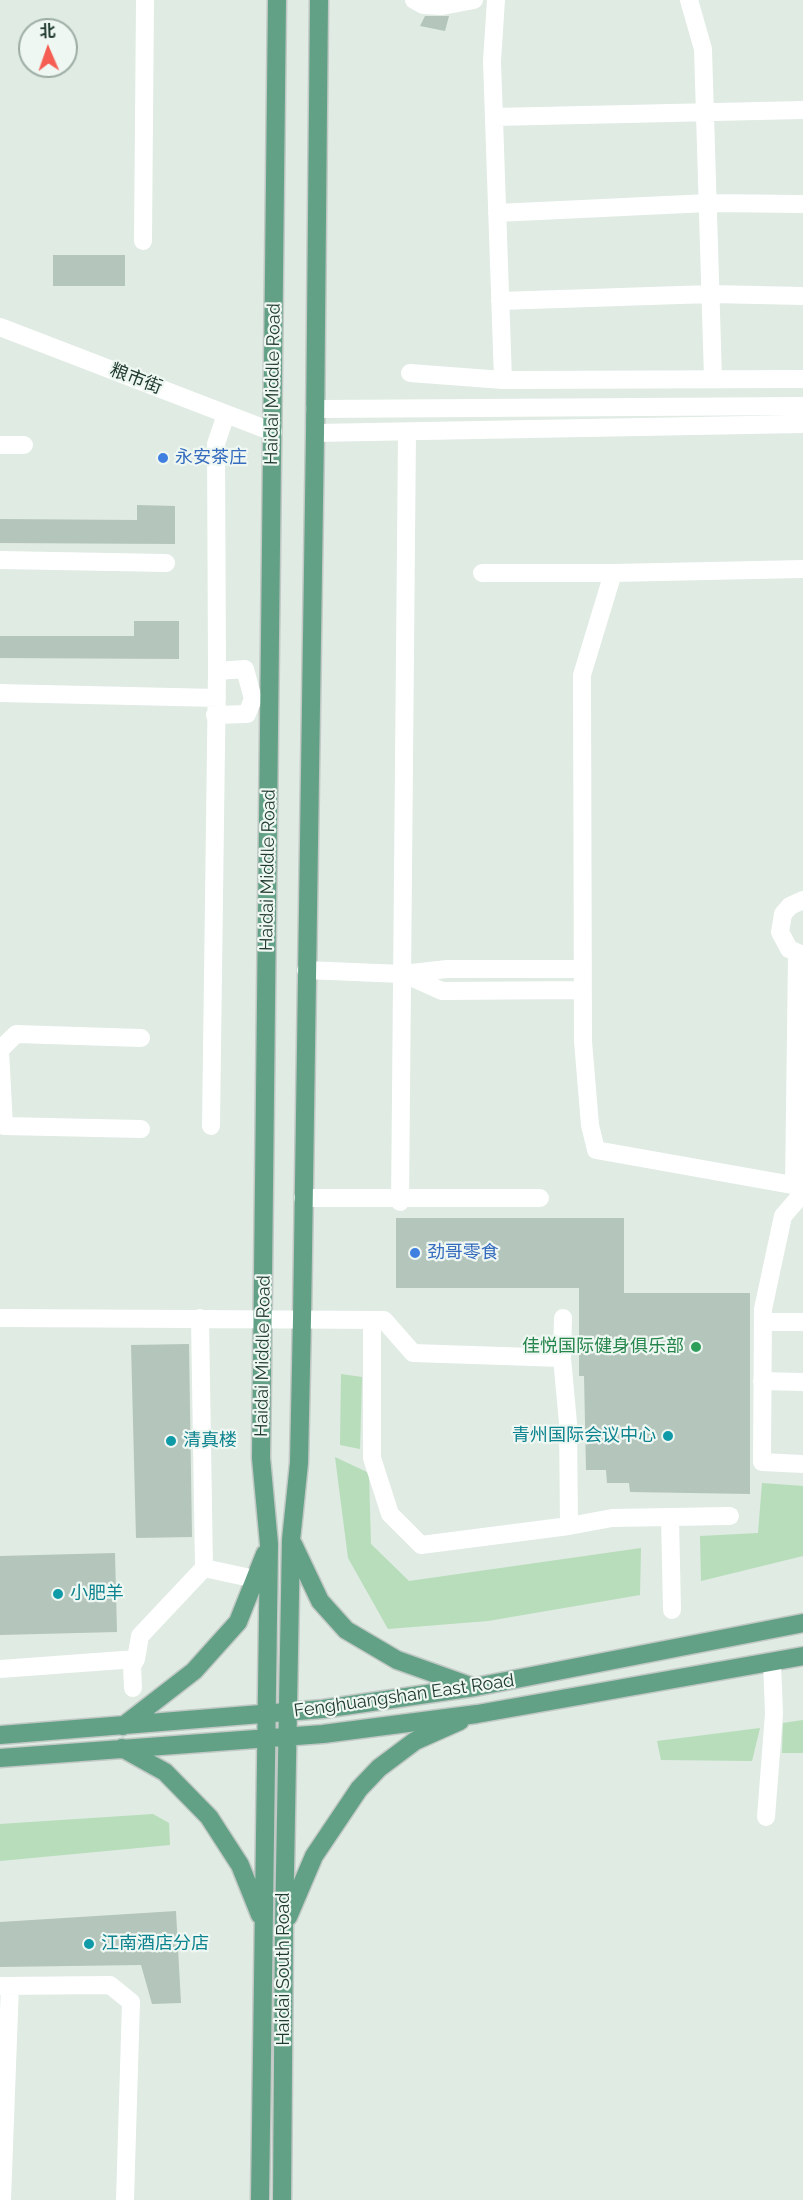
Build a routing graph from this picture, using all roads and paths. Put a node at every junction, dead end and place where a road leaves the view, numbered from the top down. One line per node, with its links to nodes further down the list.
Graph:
1 (145, 0): 14 (street)
2 (277, 0): 27 (main road, Haidai Middle Road)
3 (319, 0): 24 (main road)
4 (414, 0): 5 (street)
5 (474, 0)
6 (496, 0): 10 (street)
7 (688, 0): 9 (street)
8 (803, 110): 9 (street)
9 (706, 112): 10 (street); 11 (street)
10 (494, 117): 13 (street)
11 (708, 203): 12 (street); 13 (street); 15 (street)
12 (803, 204)
13 (497, 213): 17 (street)
14 (143, 241)
15 (710, 294): 16 (street); 17 (street); 20 (street)
16 (803, 296)
17 (500, 301): 22 (street)
18 (0, 327): 25 (street, 粮市街)
19 (410, 373): 22 (street)
20 (713, 378): 21 (street); 22 (street)
21 (803, 379)
22 (503, 380)
23 (803, 406): 24 (street)
24 (315, 409): 29 (main road)
25 (226, 414): 27 (street, 粮市街); 37 (street)
26 (803, 424): 28 (street)
27 (273, 432): 39 (main road, Haidai Middle Road)
28 (407, 432): 29 (street); 45 (street)
29 (315, 433): 44 (main road)
30 (0, 445): 31 (street)
31 (24, 446)
32 (0, 560): 33 (street)
33 (166, 563)
34 (803, 569): 36 (street)
35 (482, 573): 36 (street)
36 (613, 573): 43 (street)
37 (217, 671): 39 (street); 40 (street)
38 (0, 693): 40 (street)
39 (262, 699): 40 (street); 57 (main road, Haidai Middle Road)
40 (216, 706): 49 (street)
41 (803, 900): 42 (street)
42 (800, 955): 51 (street)
43 (583, 969): 45 (street); 46 (street)
44 (306, 970): 45 (street); 52 (main road)
45 (402, 974): 46 (street); 54 (street)
46 (583, 990): 51 (street)
47 (141, 1038): 48 (street)
48 (0, 1050): 50 (street)
49 (211, 1126)
50 (141, 1129)
51 (800, 1188): 61 (street)
52 (303, 1198): 53 (street); 59 (main road)
53 (540, 1198)
54 (400, 1202)
55 (0, 1317): 56 (street)
56 (200, 1318): 57 (street); 72 (street)
57 (264, 1318): 59 (street); 71 (main road, Haidai Middle Road)
58 (563, 1318): 63 (street)
59 (302, 1319): 60 (street); 70 (main road)
60 (372, 1320): 63 (street); 69 (street)
61 (763, 1322): 62 (street); 64 (street)
62 (803, 1322)
63 (562, 1358): 69 (street)
64 (762, 1381): 65 (street); 66 (street)
65 (803, 1382)
66 (803, 1464)
67 (730, 1516): 68 (street)
68 (670, 1518): 69 (street); 74 (street)
69 (569, 1526)
70 (291, 1540): 80 (main road); 82 (main road)
71 (269, 1544): 73 (main road); 84 (main road, Haidai Middle Road)
72 (204, 1568): 73 (street); 77 (street)
73 (255, 1579): 85 (main road)
74 (672, 1610)
75 (803, 1623): 80 (main road, Fenghuangshan East Road)
76 (803, 1656): 78 (main road, Fenghuangshan East Road)
77 (136, 1659): 79 (street); 81 (street)
78 (772, 1662): 83 (main road, Fenghuangshan East Road); 91 (street)
79 (0, 1669)
80 (475, 1687): 82 (main road, Fenghuangshan East Road)
81 (134, 1688)
82 (288, 1713): 84 (main road, Fenghuangshan East Road); 87 (main road)
83 (477, 1714): 87 (main road, Fenghuangshan East Road); 93 (main road)
84 (268, 1715): 85 (main road, Fenghuangshan East Road); 88 (main road, Haidai Middle Road)
85 (123, 1726): 86 (main road, Fenghuangshan East Road)
86 (0, 1735)
87 (287, 1737): 88 (main road, Fenghuangshan East Road); 93 (main road, Haidai South Road)
88 (267, 1739): 89 (main road, Fenghuangshan East Road); 92 (main road, Haidai South Road)
89 (122, 1748): 90 (main road, Fenghuangshan East Road); 92 (main road)
90 (0, 1758)
91 (766, 1817)
92 (264, 1923): 97 (main road, Haidai South Road)
93 (284, 1927): 98 (main road, Haidai South Road)
94 (5, 1986): 95 (street); 96 (street)
95 (2, 2200)
96 (125, 2200)
97 (260, 2200)
98 (282, 2200)

